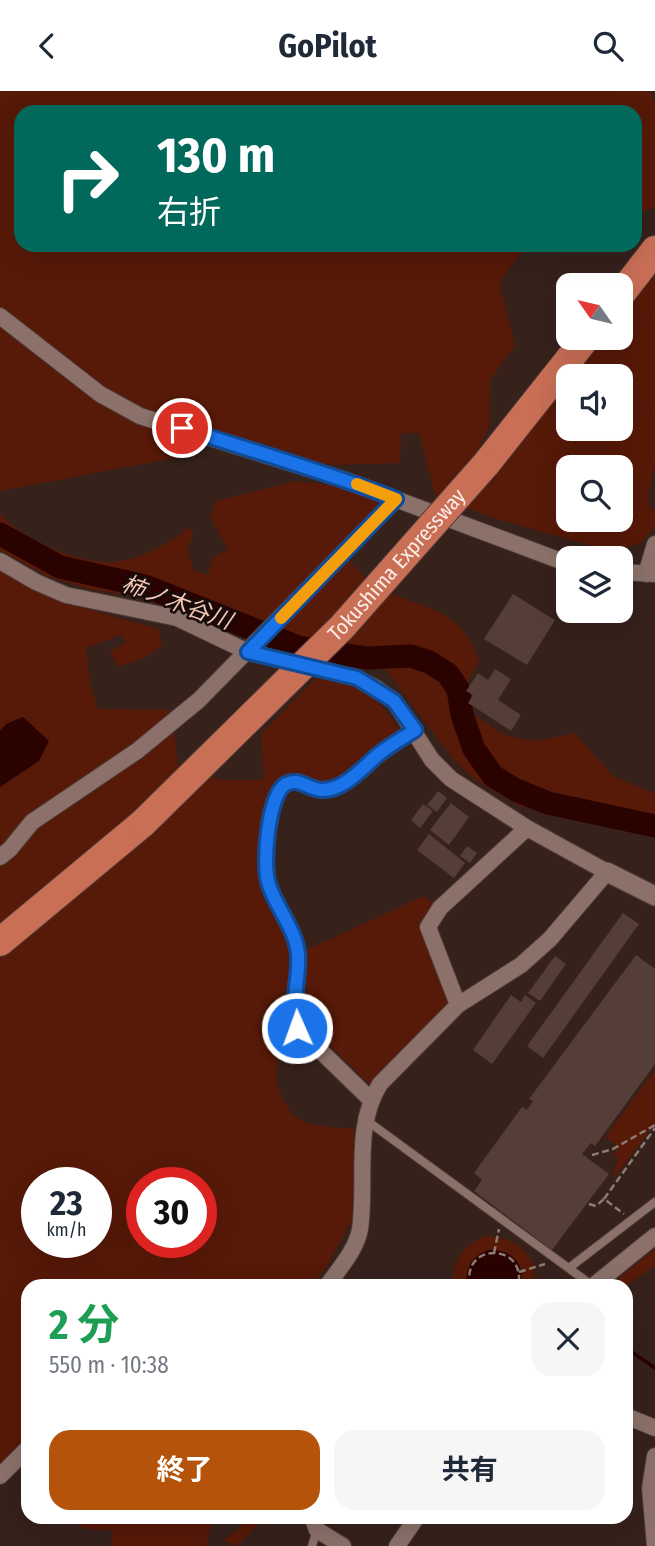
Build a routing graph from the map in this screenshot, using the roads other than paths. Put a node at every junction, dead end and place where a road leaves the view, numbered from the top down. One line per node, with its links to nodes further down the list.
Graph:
1 (655, 250): 2 (highway)
2 (634, 277)
3 (0, 316): 5 (street)
4 (576, 350): 16 (highway, Tokushima Expressway, bridge)
5 (396, 499): 7 (street); 10 (street)
6 (655, 544): 9 (street)
7 (556, 559)
8 (0, 561): 10 (street)
9 (650, 574)
10 (253, 646): 11 (street); 13 (street)
11 (415, 730): 12 (street); 18 (street)
12 (527, 828): 14 (street); 17 (street)
13 (0, 857)
14 (607, 872): 15 (street); 17 (street)
15 (655, 896)
16 (0, 942)
17 (458, 1005): 18 (street)
18 (371, 1100): 19 (street)
19 (366, 1120): 22 (lane); 23 (street)
20 (655, 1202): 22 (lane)
21 (655, 1236): 25 (street)
22 (569, 1268): 24 (lane)
23 (331, 1279)
24 (584, 1279)
25 (602, 1279)
26 (633, 1419): 27 (street)
27 (655, 1428)
28 (21, 1455): 30 (street)
29 (655, 1456): 35 (street)
30 (0, 1476)
31 (412, 1524): 34 (street)
32 (313, 1531): 33 (street)
33 (343, 1546)
34 (397, 1546)
35 (655, 1546)

